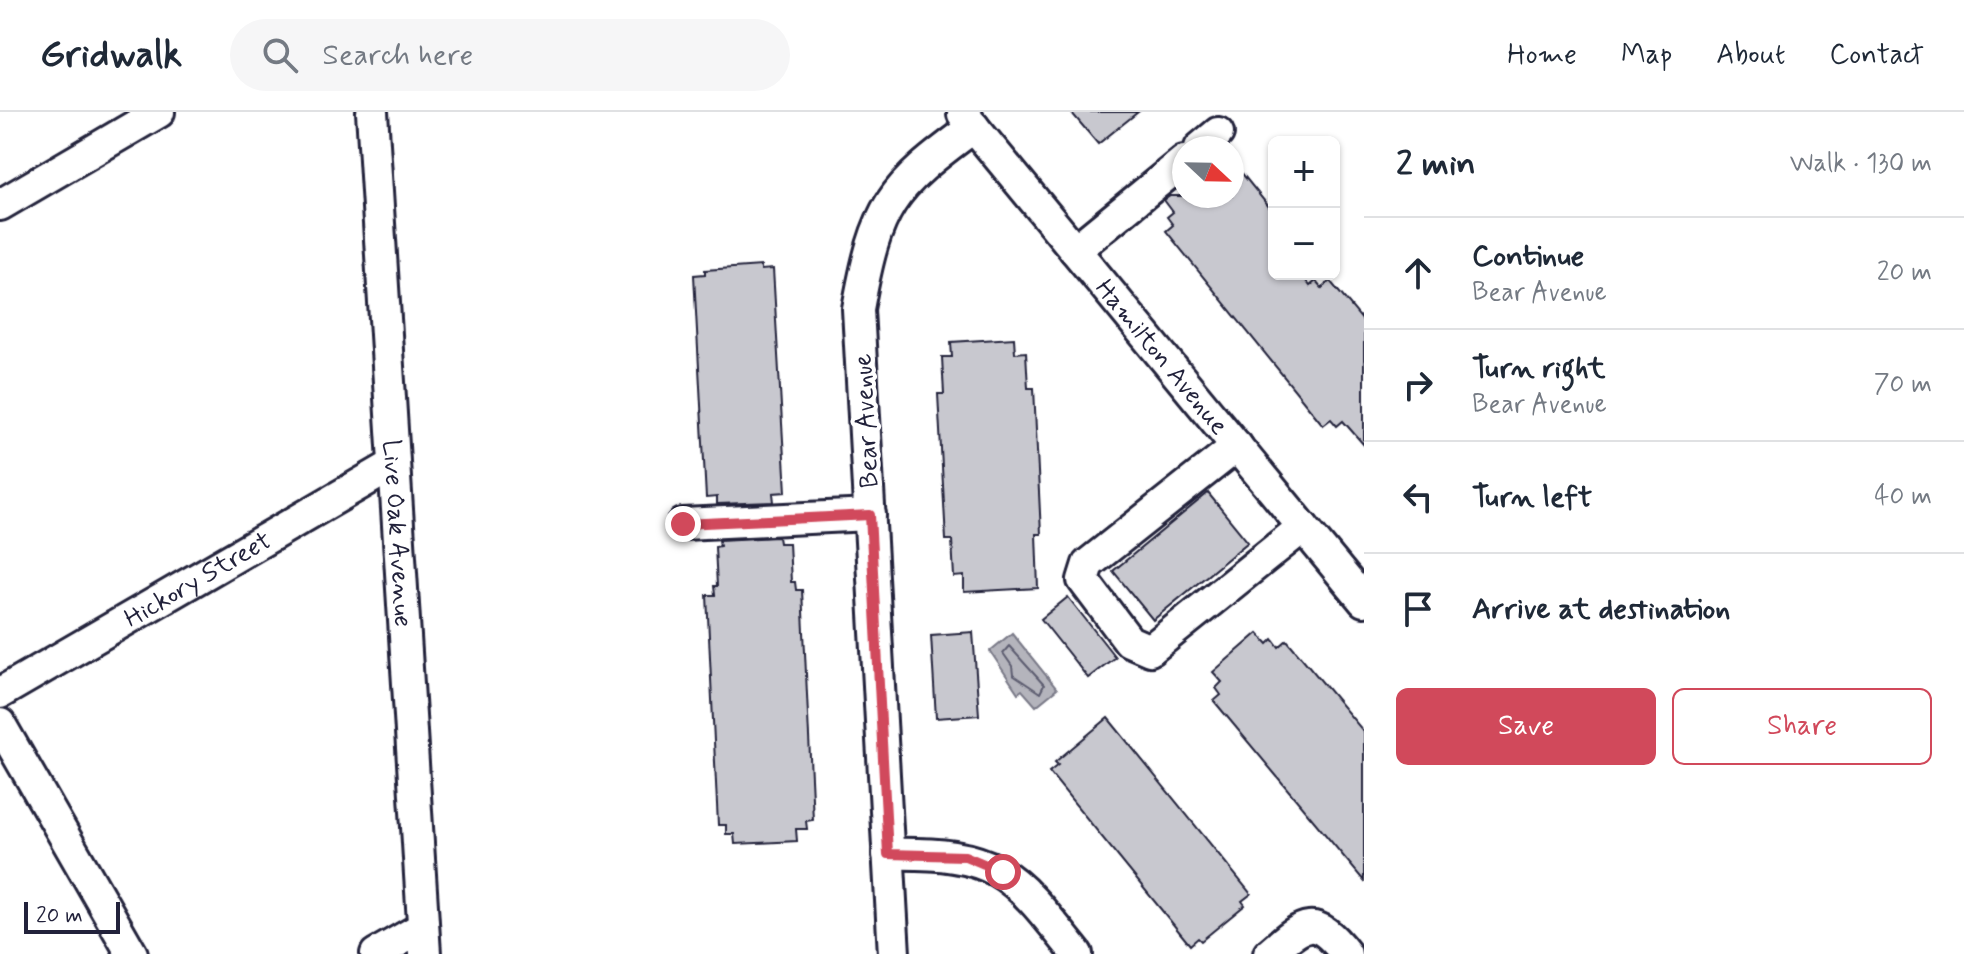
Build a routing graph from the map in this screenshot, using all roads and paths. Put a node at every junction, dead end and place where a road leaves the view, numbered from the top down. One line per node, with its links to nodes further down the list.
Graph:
1 (159, 112): 4 (street)
2 (372, 112): 9 (street, Live Oak Avenue)
3 (967, 120): 7 (street, Hamilton Avenue); 10 (street, Bear Avenue)
4 (124, 121): 6 (street)
5 (1172, 171): 7 (street)
6 (0, 205)
7 (1075, 250): 8 (street, Hamilton Avenue)
8 (1237, 446): 12 (street, Hamilton Avenue); 12 (street)
9 (393, 465): 14 (street, Hickory Street); 17 (street, Live Oak Avenue)
10 (870, 515): 11 (street); 16 (street, Bear Avenue)
11 (683, 524)
12 (1303, 527): 13 (street, Hamilton Avenue)
13 (1360, 588)
14 (0, 693)
15 (0, 724): 18 (street)
16 (888, 854): 20 (street, Bear Avenue); 21 (street)
17 (424, 941): 19 (street)
18 (132, 954)
19 (376, 954)
20 (894, 954)
21 (1077, 954)
22 (1269, 954): 23 (street)
23 (1346, 954)

